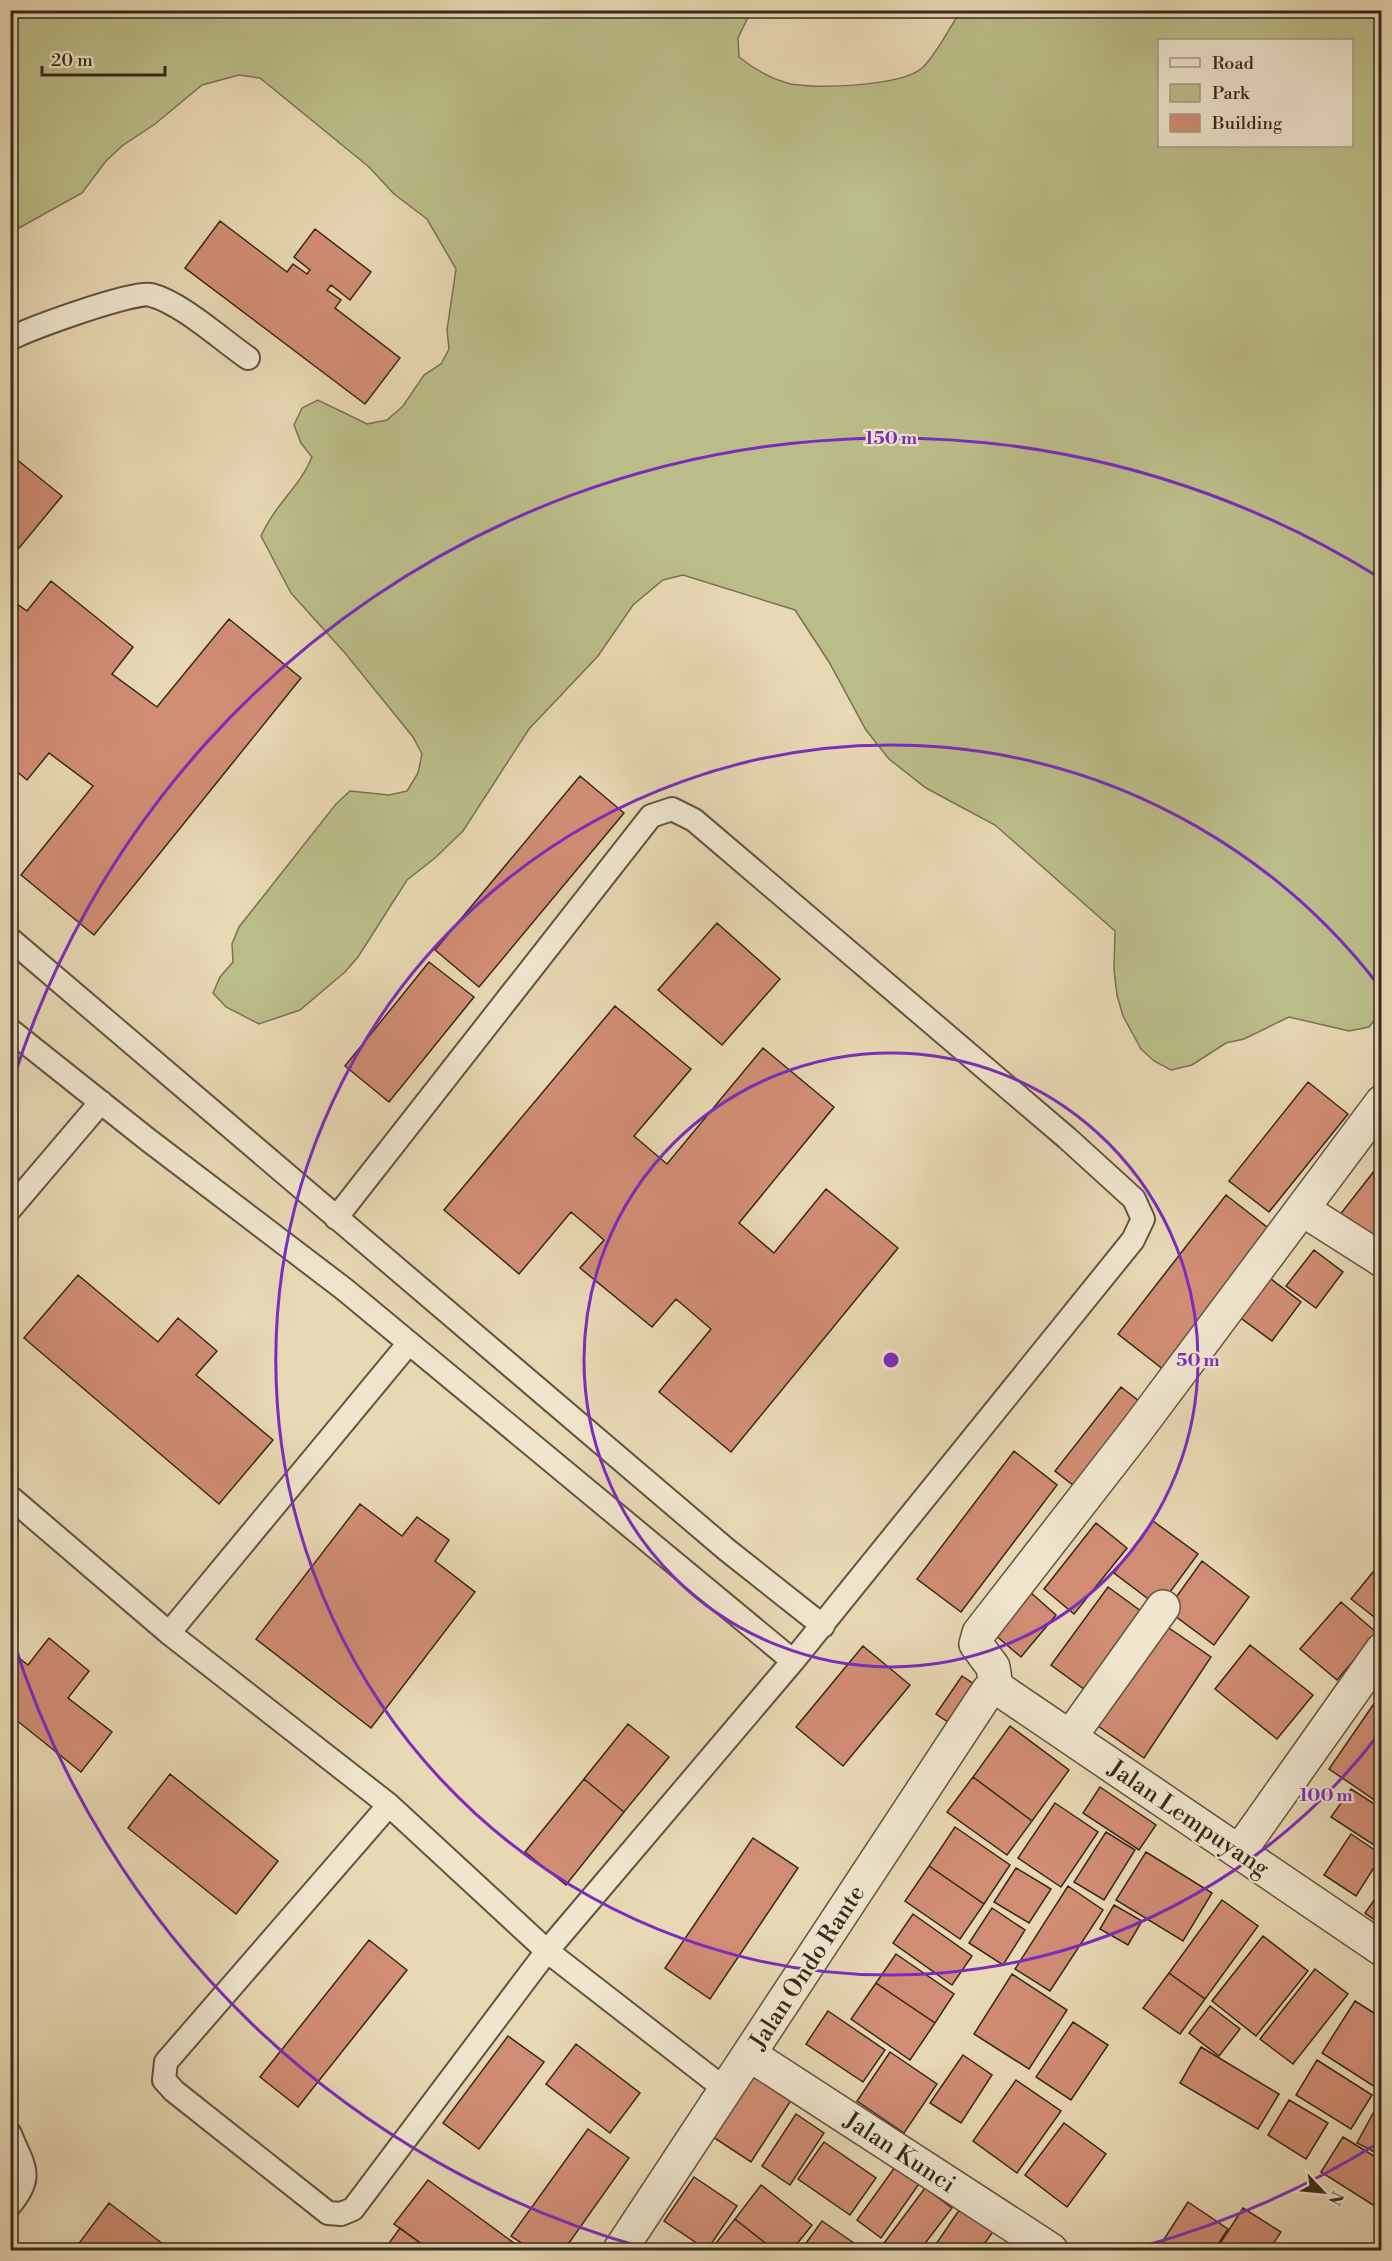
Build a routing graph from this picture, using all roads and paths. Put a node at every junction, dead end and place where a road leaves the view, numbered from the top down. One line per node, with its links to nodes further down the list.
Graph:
1 (10, 339): 2 (lane)
2 (248, 358)
3 (10, 939): 9 (lane)
4 (10, 1030): 5 (lane)
5 (101, 1102): 7 (lane); 11 (lane)
6 (1382, 1102): 8 (street)
7 (10, 1209)
8 (1302, 1209): 10 (street); 18 (street)
9 (336, 1218): 14 (lane); 14 (lane)
10 (1382, 1260)
11 (409, 1343): 15 (lane); 17 (lane)
12 (10, 1497): 15 (lane)
13 (1163, 1607): 19 (street)
14 (823, 1626): 17 (lane)
15 (169, 1633): 20 (lane)
16 (1382, 1650): 21 (street)
17 (793, 1661): 23 (lane)
18 (996, 1687): 19 (street, Jalan Lempuyang); 24 (street, Jalan Ondo Rante)
19 (1070, 1737): 21 (street, Jalan Lempuyang)
20 (389, 1805): 23 (lane); 23 (lane)
21 (1239, 1852): 22 (street, Jalan Lempuyang)
22 (1382, 1949)
23 (547, 1951): 25 (lane)
24 (749, 2054): 25 (street, Jalan Ondo Rante); 29 (street, Jalan Kunci)
25 (726, 2090): 28 (street, Jalan Ondo Rante)
26 (10, 2134): 27 (lane)
27 (10, 2205)
28 (620, 2250)
29 (1051, 2250)

